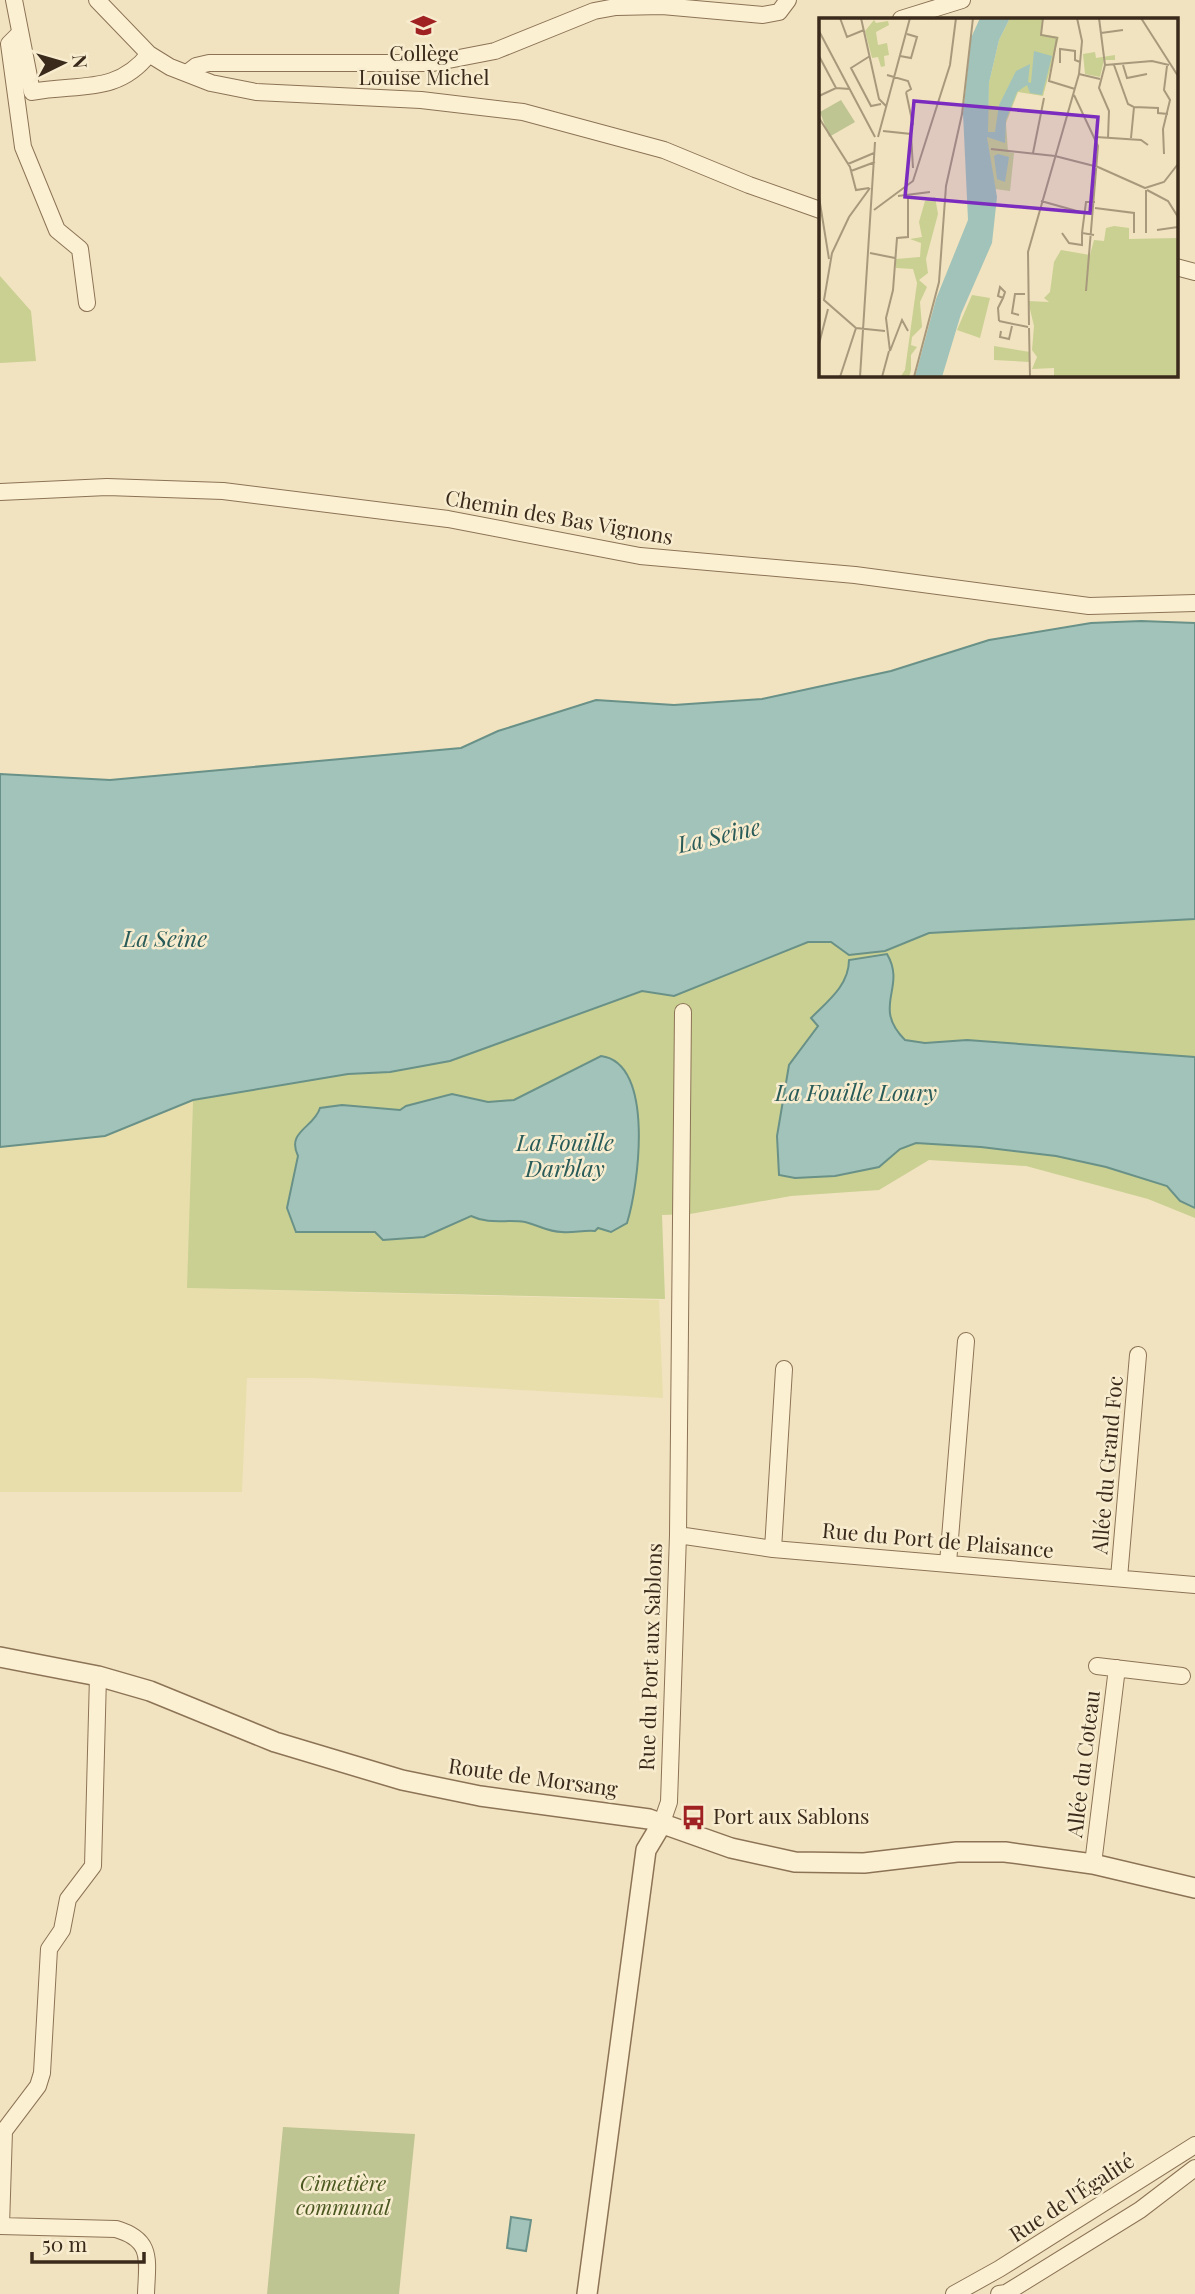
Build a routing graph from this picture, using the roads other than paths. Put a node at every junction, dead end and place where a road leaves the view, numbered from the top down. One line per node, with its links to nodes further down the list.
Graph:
1 (14, 0): 6 (street)
2 (97, 0): 8 (street)
3 (788, 0): 9 (street)
4 (961, 0): 5 (street)
5 (904, 18)
6 (18, 34): 7 (street); 8 (street); 13 (street)
7 (0, 36)
8 (149, 54): 9 (street)
9 (187, 73): 10 (street)
10 (819, 210)
11 (1178, 268): 12 (street)
12 (1195, 272)
13 (87, 303)
14 (0, 492): 15 (street, Chemin des Bas Vignons)
15 (1195, 603)
16 (683, 1012): 20 (street, Rue du Port aux Sablons)
17 (966, 1341): 22 (street)
18 (1138, 1355): 23 (street, Allée du Grand Foc)
19 (784, 1369): 21 (street)
20 (678, 1535): 21 (street, Rue du Port de Plaisance); 30 (street, Rue du Port aux Sablons)
21 (773, 1549): 22 (street, Rue du Port de Plaisance)
22 (948, 1563): 23 (street, Rue du Port de Plaisance)
23 (1119, 1578): 24 (street, Rue du Port de Plaisance)
24 (1195, 1585)
25 (0, 1657): 28 (street, Route de Morsang)
26 (1097, 1666): 27 (street, Allée du Coteau)
27 (1116, 1668): 29 (street, Allée du Coteau); 31 (street, Allée du Coteau)
28 (98, 1675): 30 (street, Route de Morsang); 35 (street)
29 (1182, 1676)
30 (661, 1825): 31 (street, Route de Morsang); 38 (street, Rue du Port aux Sablons)
31 (1093, 1864): 32 (street, Route de Morsang)
32 (1195, 1888)
33 (1195, 2145): 36 (street, Rue de l'Égalité)
34 (1195, 2168): 40 (street)
35 (1, 2225): 37 (street)
36 (978, 2289): 39 (street, Rue de l'Égalité)
37 (146, 2294)
38 (587, 2294)
39 (954, 2294)
40 (999, 2294)

